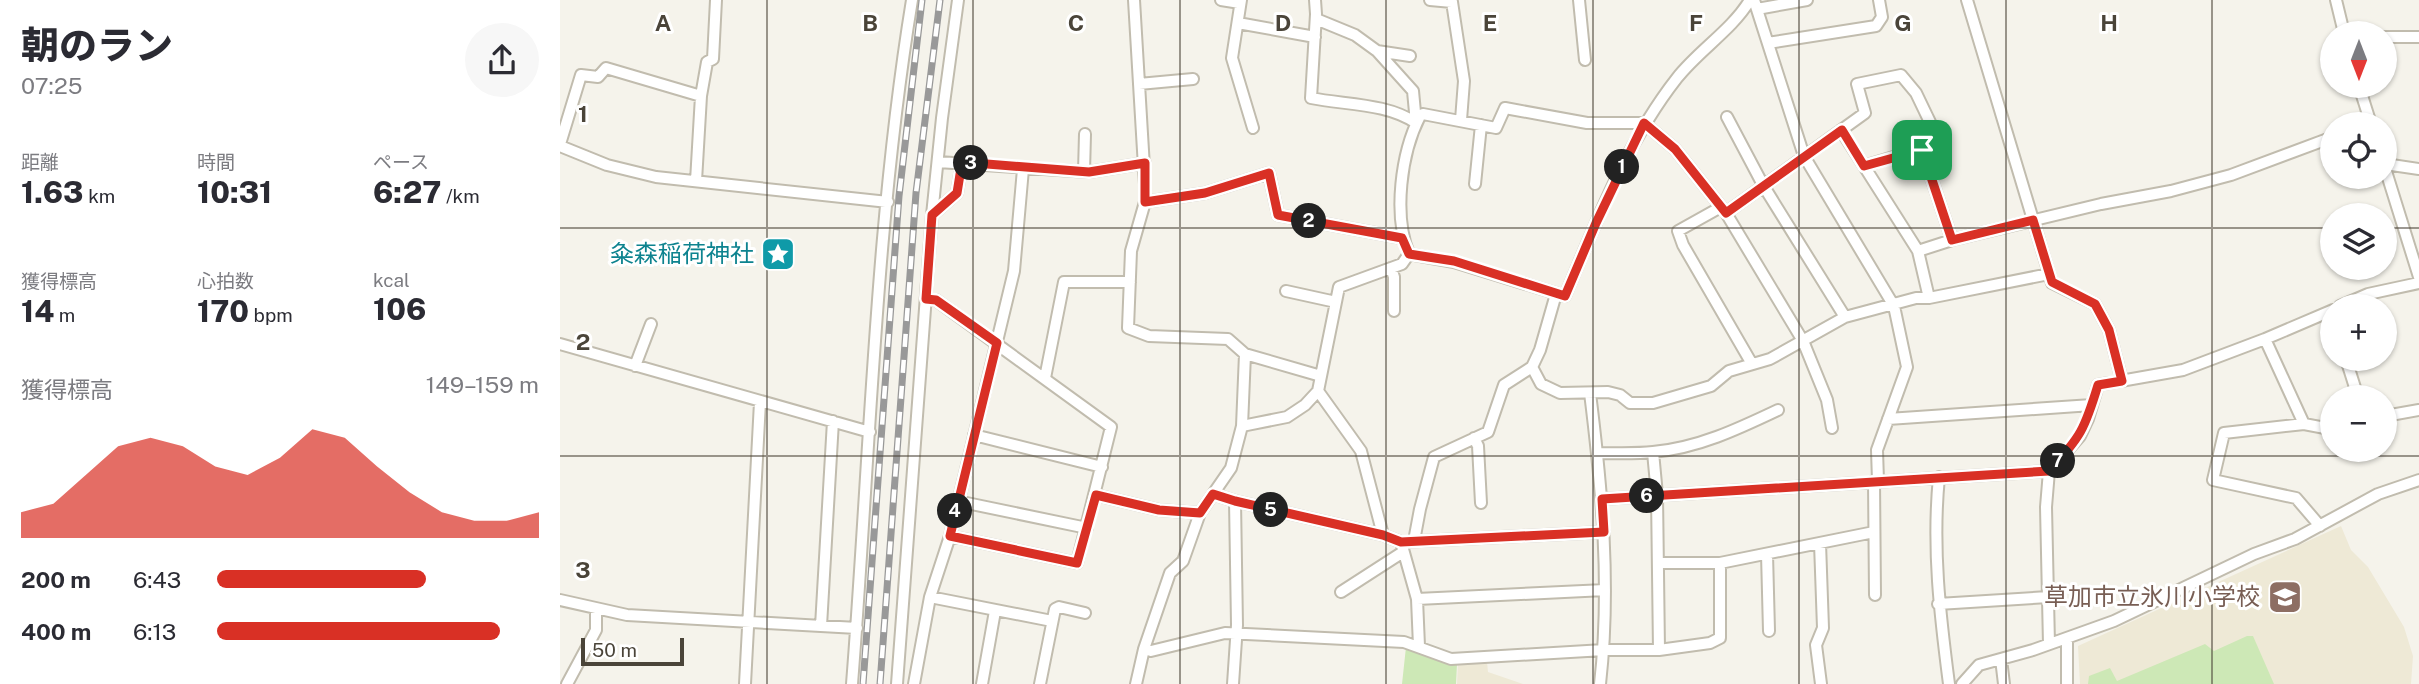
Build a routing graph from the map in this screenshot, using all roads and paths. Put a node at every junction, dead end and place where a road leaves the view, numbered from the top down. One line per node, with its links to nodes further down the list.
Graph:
1 (716, 0): 28 (street)
2 (912, 0): 53 (street)
3 (958, 0): 41 (street)
4 (1134, 0): 27 (street)
5 (1221, 0): 14 (street)
6 (1315, 0): 16 (street)
7 (1430, 0): 13 (street)
8 (1579, 0): 25 (street)
9 (1807, 0): 15 (street)
10 (1880, 0): 22 (street)
11 (1967, 0): 57 (street)
12 (2336, 0): 17 (street)
13 (1455, 1): 30 (street)
14 (1241, 2): 18 (street)
15 (1754, 3): 22 (street); 32 (street)
16 (1316, 19): 19 (street); 23 (street)
17 (2341, 21)
18 (1238, 23): 19 (street); 34 (street)
19 (1315, 37): 31 (street)
20 (2398, 37): 21 (street)
21 (2419, 37)
22 (1768, 43): 40 (street)
23 (1377, 51): 24 (street); 31 (street)
24 (1410, 55)
25 (1585, 60)
26 (1193, 79): 27 (street)
27 (1139, 84): 43 (street)
28 (701, 96): 38 (street); 49 (street)
29 (1727, 117): 51 (street)
30 (1461, 120): 31 (street); 33 (street)
31 (1416, 123): 58 (street)
32 (1644, 123): 33 (street); 55 (street); 68 (street)
33 (1481, 124): 50 (street)
34 (1253, 128)
35 (1842, 130): 39 (street); 40 (street); 44 (street)
36 (1085, 134): 48 (street)
37 (2320, 141): 57 (street)
38 (560, 145): 49 (street)
39 (1922, 150): 44 (street); 59 (street)
40 (1804, 156): 51 (street); 73 (street)
41 (938, 162): 42 (street); 56 (street)
42 (962, 162): 46 (street); 56 (street)
43 (1145, 163): 48 (street); 54 (street)
44 (1864, 166): 60 (street)
45 (2397, 167): 47 (street)
46 (1023, 169): 48 (street); 80 (street)
47 (2419, 169)
48 (1084, 172)
49 (696, 181): 53 (street)
50 (1475, 184)
51 (1763, 185): 55 (street); 75 (street)
52 (2392, 189): 64 (street)
53 (888, 202): 102 (street)
54 (1145, 202): 58 (street); 65 (street)
55 (1723, 210): 79 (street); 83 (street)
56 (932, 215): 71 (street)
57 (2033, 220): 59 (street); 63 (street)
58 (1402, 238): 61 (street)
59 (1952, 240): 60 (street)
60 (1918, 251): 70 (street)
61 (1409, 254): 62 (street); 68 (street)
62 (1391, 268): 72 (street); 74 (street)
63 (2049, 274): 70 (street); 88 (street)
64 (2419, 277)
65 (1130, 282): 82 (street); 87 (street)
66 (2419, 283): 69 (street)
67 (1286, 291): 72 (street)
68 (1556, 294): 85 (street)
69 (2368, 294)
70 (1929, 298): 73 (street)
71 (926, 299): 80 (street); 159 (street)
72 (1336, 302): 86 (street)
73 (1894, 306): 75 (street); 96 (street)
74 (1394, 311)
75 (1845, 317): 79 (street)
76 (2320, 317): 78 (street)
77 (651, 324): 84 (street)
78 (2265, 339): 88 (street); 98 (street)
79 (1803, 341): 83 (street); 101 (street)
80 (997, 343): 87 (street); 103 (street)
81 (560, 344): 84 (street)
82 (1245, 354): 86 (street); 99 (street)
83 (1752, 364): 90 (street)
84 (635, 366): 91 (street)
85 (1532, 367): 90 (street); 104 (street)
86 (1321, 376): 89 (street)
87 (1045, 378): 107 (street)
88 (2122, 381): 92 (street)
89 (1318, 391): 99 (street); 124 (street)
90 (1590, 393): 106 (street)
91 (760, 402): 97 (street); 143 (street)
92 (2092, 405): 96 (street); 108 (street)
93 (1778, 410): 105 (street)
94 (2419, 410): 95 (street)
95 (2397, 414)
96 (1888, 419): 111 (street)
97 (833, 421): 102 (street); 145 (street)
98 (2304, 424): 100 (street); 120 (street)
99 (1242, 426): 112 (street)
100 (2320, 427)
101 (1832, 428)
102 (870, 432): 146 (street)
103 (974, 435): 107 (street); 116 (street)
104 (1474, 439): 118 (street); 126 (street)
105 (1653, 452): 106 (street); 114 (street)
106 (1597, 453): 115 (street)
107 (1102, 467): 113 (street)
108 (2049, 471): 109 (street); 136 (street)
109 (1939, 477): 111 (street); 139 (street)
110 (2419, 480): 120 (street)
111 (1876, 481): 114 (street); 123 (street)
112 (1213, 494): 117 (street); 119 (street)
113 (1096, 495): 119 (street); 121 (street)
114 (1657, 495): 115 (street); 130 (street)
115 (1602, 499): 122 (street)
116 (957, 501): 121 (street); 125 (street)
117 (1235, 501): 124 (street); 148 (street)
118 (1481, 503)
119 (1200, 513): 152 (street)
120 (2320, 526): 149 (street)
121 (1087, 528): 125 (street)
122 (1604, 532): 126 (street); 132 (street)
123 (1874, 532): 127 (street); 134 (street)
124 (1383, 535): 128 (street)
125 (950, 536): 135 (street)
126 (1414, 541): 128 (street)
127 (1820, 543): 129 (street); 166 (street)
128 (1402, 547): 133 (street); 137 (street)
129 (1767, 554): 131 (street); 147 (street)
130 (1658, 563): 131 (street); 154 (street)
131 (1720, 563): 154 (street)
132 (1605, 590): 137 (street); 153 (street)
133 (1340, 592)
134 (1875, 595)
135 (930, 597): 141 (street); 160 (street)
136 (2048, 597): 139 (street); 150 (street)
137 (1417, 599): 151 (street)
138 (560, 600): 140 (street)
139 (1938, 604): 167 (street)
140 (596, 608): 143 (street); 156 (street)
141 (995, 611): 144 (street); 161 (street)
142 (1085, 613): 144 (street)
143 (747, 621): 145 (street); 157 (street)
144 (1052, 621): 162 (street)
145 (821, 626): 146 (street)
146 (857, 628): 158 (street)
147 (1769, 631)
148 (1237, 634): 151 (street); 152 (street); 164 (street)
149 (2067, 638): 150 (street); 170 (street)
150 (2049, 644): 155 (street)
151 (1419, 646): 153 (street)
152 (1144, 649): 163 (street)
153 (1604, 650): 154 (street); 165 (street)
154 (1659, 650)
155 (2001, 659): 168 (street); 169 (street)
156 (567, 684)
157 (745, 684)
158 (852, 684)
159 (897, 684)
160 (914, 684)
161 (982, 684)
162 (1040, 684)
163 (1136, 684)
164 (1233, 684)
165 (1600, 684)
166 (1822, 684)
167 (1949, 684)
168 (1962, 684)
169 (2004, 684)
170 (2067, 684)

